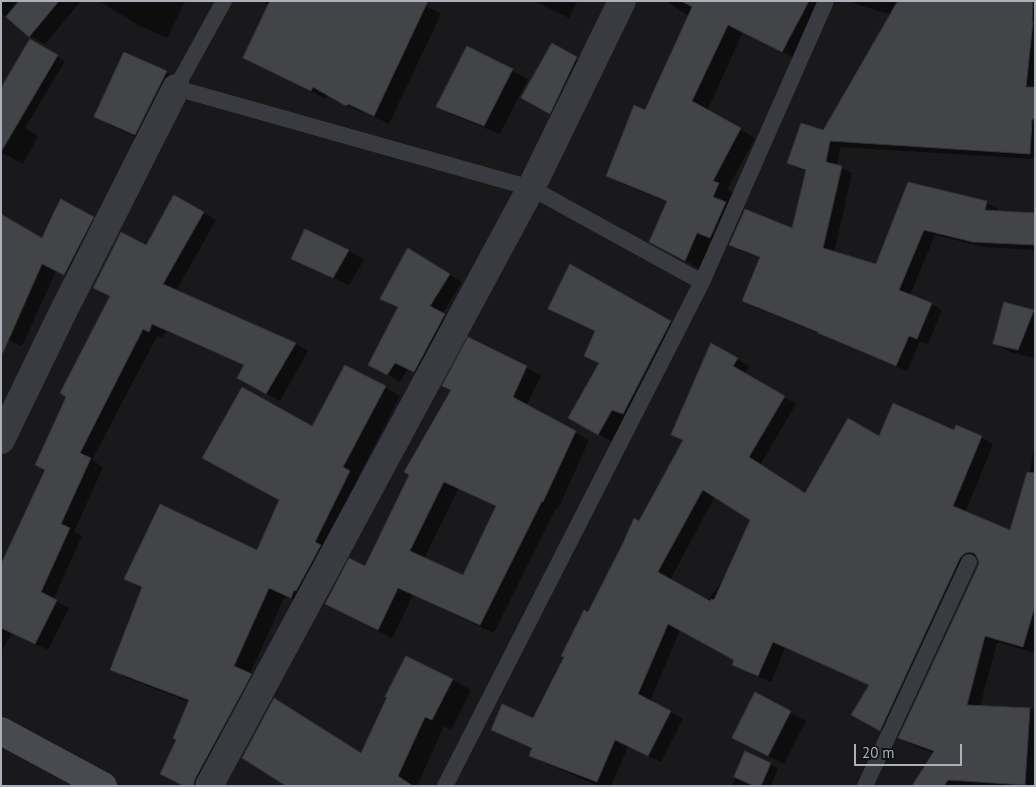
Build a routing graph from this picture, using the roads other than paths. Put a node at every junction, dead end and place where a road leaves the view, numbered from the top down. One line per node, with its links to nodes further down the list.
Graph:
1 (224, 1): 4 (lane)
2 (622, 1): 5 (street)
3 (826, 1): 6 (lane)
4 (176, 88): 5 (lane); 7 (street)
5 (531, 188): 6 (lane); 11 (street)
6 (702, 282): 12 (lane)
7 (1, 440)
8 (969, 562): 13 (lane)
9 (1, 731): 10 (street)
10 (103, 786)
11 (208, 786)
12 (445, 786)
13 (865, 786)

